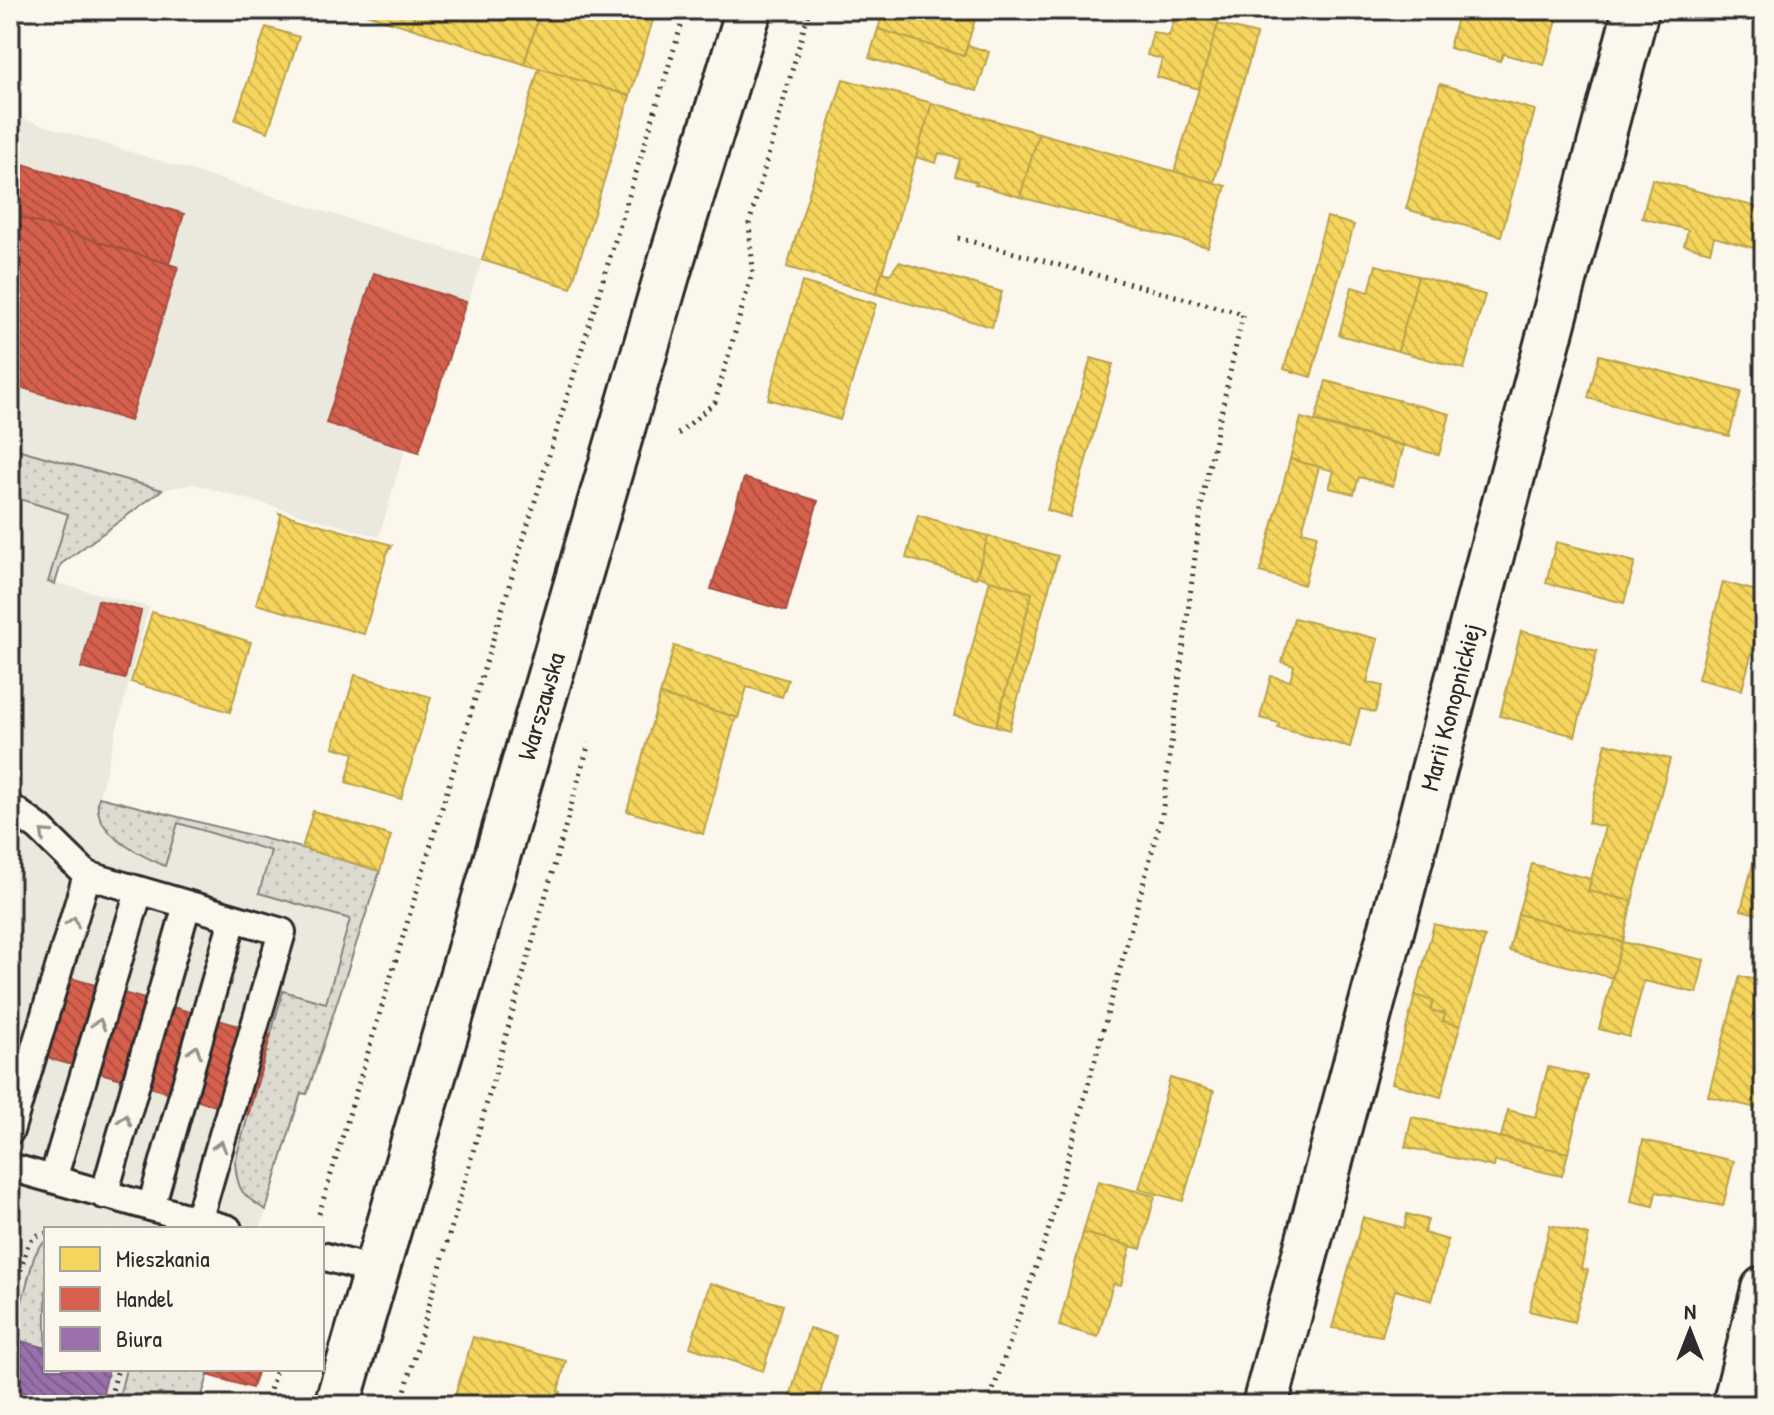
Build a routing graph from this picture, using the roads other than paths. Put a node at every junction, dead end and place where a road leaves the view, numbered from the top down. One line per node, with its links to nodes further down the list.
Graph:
1 (749, 10): 16 (street, Warszawska)
2 (1636, 10): 19 (street, Marii Konopnickiej)
3 (10, 807): 4 (lane, one-way to 3)
4 (87, 875): 5 (lane); 8 (lane, one-way to 4)
5 (139, 891): 6 (lane); 10 (lane, one-way to 5)
6 (187, 905): 7 (lane); 11 (lane, one-way to 6)
7 (233, 919): 12 (lane, one-way to 7); 13 (lane, one-way to 7)
8 (10, 1131)
9 (10, 1167): 10 (lane)
10 (53, 1179): 11 (lane)
11 (104, 1195): 12 (lane)
12 (151, 1207): 13 (lane)
13 (198, 1221): 14 (lane)
14 (220, 1227)
15 (324, 1257): 16 (lane)
16 (376, 1271): 18 (street, Warszawska)
17 (1764, 1289): 20 (street)
18 (337, 1405)
19 (1265, 1405)
20 (1735, 1405)

